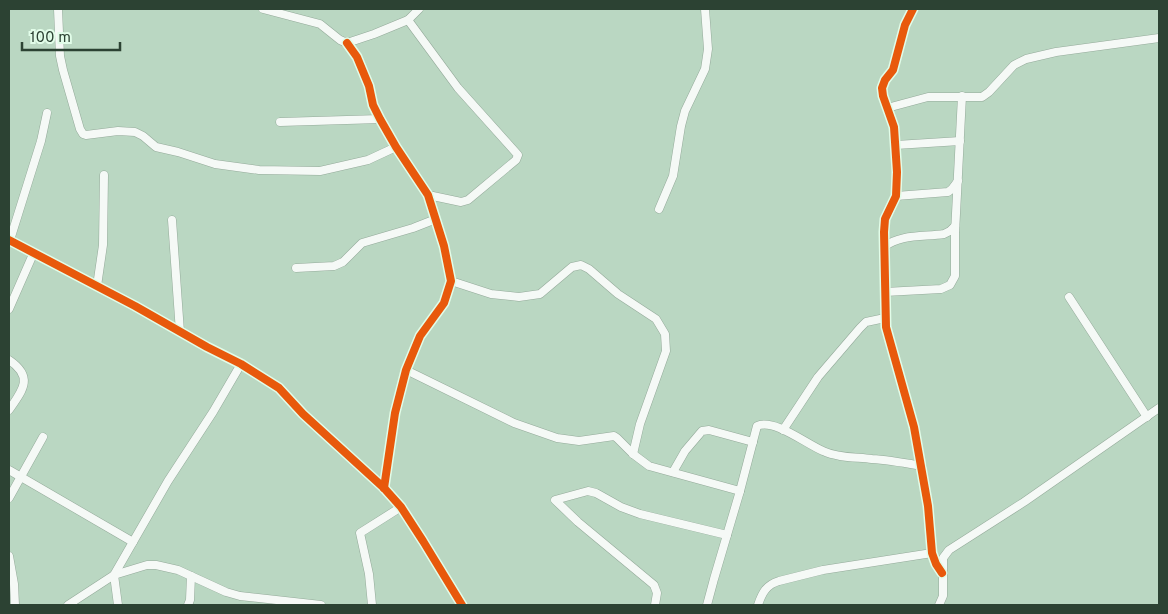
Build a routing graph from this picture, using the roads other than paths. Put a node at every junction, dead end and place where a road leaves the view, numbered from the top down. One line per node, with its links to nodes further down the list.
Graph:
1 (58, 9): 16 (street)
2 (263, 9): 8 (street)
3 (419, 9): 6 (street)
4 (704, 9): 21 (street)
5 (914, 9): 10 (street)
6 (408, 20): 8 (street); 19 (street)
7 (1159, 38): 9 (street)
8 (346, 43): 12 (street)
9 (962, 96): 10 (street); 14 (street)
10 (887, 108): 15 (street)
11 (46, 113): 25 (street)
12 (380, 119): 13 (street); 16 (street)
13 (280, 122)
14 (960, 141): 15 (street); 18 (street)
15 (896, 145): 20 (street)
16 (396, 147): 19 (street)
17 (104, 174): 30 (street)
18 (958, 181): 20 (street); 24 (street)
19 (428, 195): 22 (street)
20 (896, 196): 26 (street)
21 (659, 209)
22 (436, 219): 28 (street); 29 (street)
23 (172, 220): 35 (street)
24 (955, 226): 26 (street); 31 (street)
25 (9, 240): 27 (street)
26 (884, 247): 31 (street)
27 (34, 252): 30 (street); 33 (street)
28 (296, 268)
29 (451, 281): 38 (street); 45 (street)
30 (97, 286): 35 (street)
31 (885, 292): 34 (street)
32 (1070, 297): 41 (street)
33 (9, 309)
34 (885, 318): 42 (street); 46 (street)
35 (180, 332): 37 (street)
36 (9, 360): 39 (street)
37 (241, 364): 50 (street); 55 (street)
38 (406, 370): 45 (street); 50 (street)
39 (9, 408)
40 (1159, 408): 41 (street)
41 (1147, 417): 58 (street)
42 (783, 430): 44 (street); 46 (street)
43 (43, 437): 49 (street)
44 (753, 442): 48 (street); 51 (street)
45 (633, 454): 48 (street)
46 (922, 466): 56 (street)
47 (9, 470): 49 (street)
48 (673, 472): 51 (street)
49 (20, 478): 52 (street); 55 (street)
50 (384, 488): 53 (street)
51 (740, 491): 54 (street)
52 (9, 498)
53 (401, 507): 68 (street); 69 (street)
54 (727, 535): 70 (street); 71 (street)
55 (133, 542): 59 (street)
56 (932, 553): 58 (street); 72 (street)
57 (9, 556): 61 (street)
58 (942, 572): 73 (street)
59 (114, 575): 60 (street); 64 (street); 65 (street)
60 (191, 576): 62 (street); 66 (street)
61 (12, 593): 63 (street)
62 (258, 602): 67 (street)
63 (15, 605)
64 (68, 605)
65 (118, 605)
66 (188, 605)
67 (321, 605)
68 (372, 605)
69 (462, 605)
70 (655, 605)
71 (707, 605)
72 (758, 605)
73 (939, 605)

